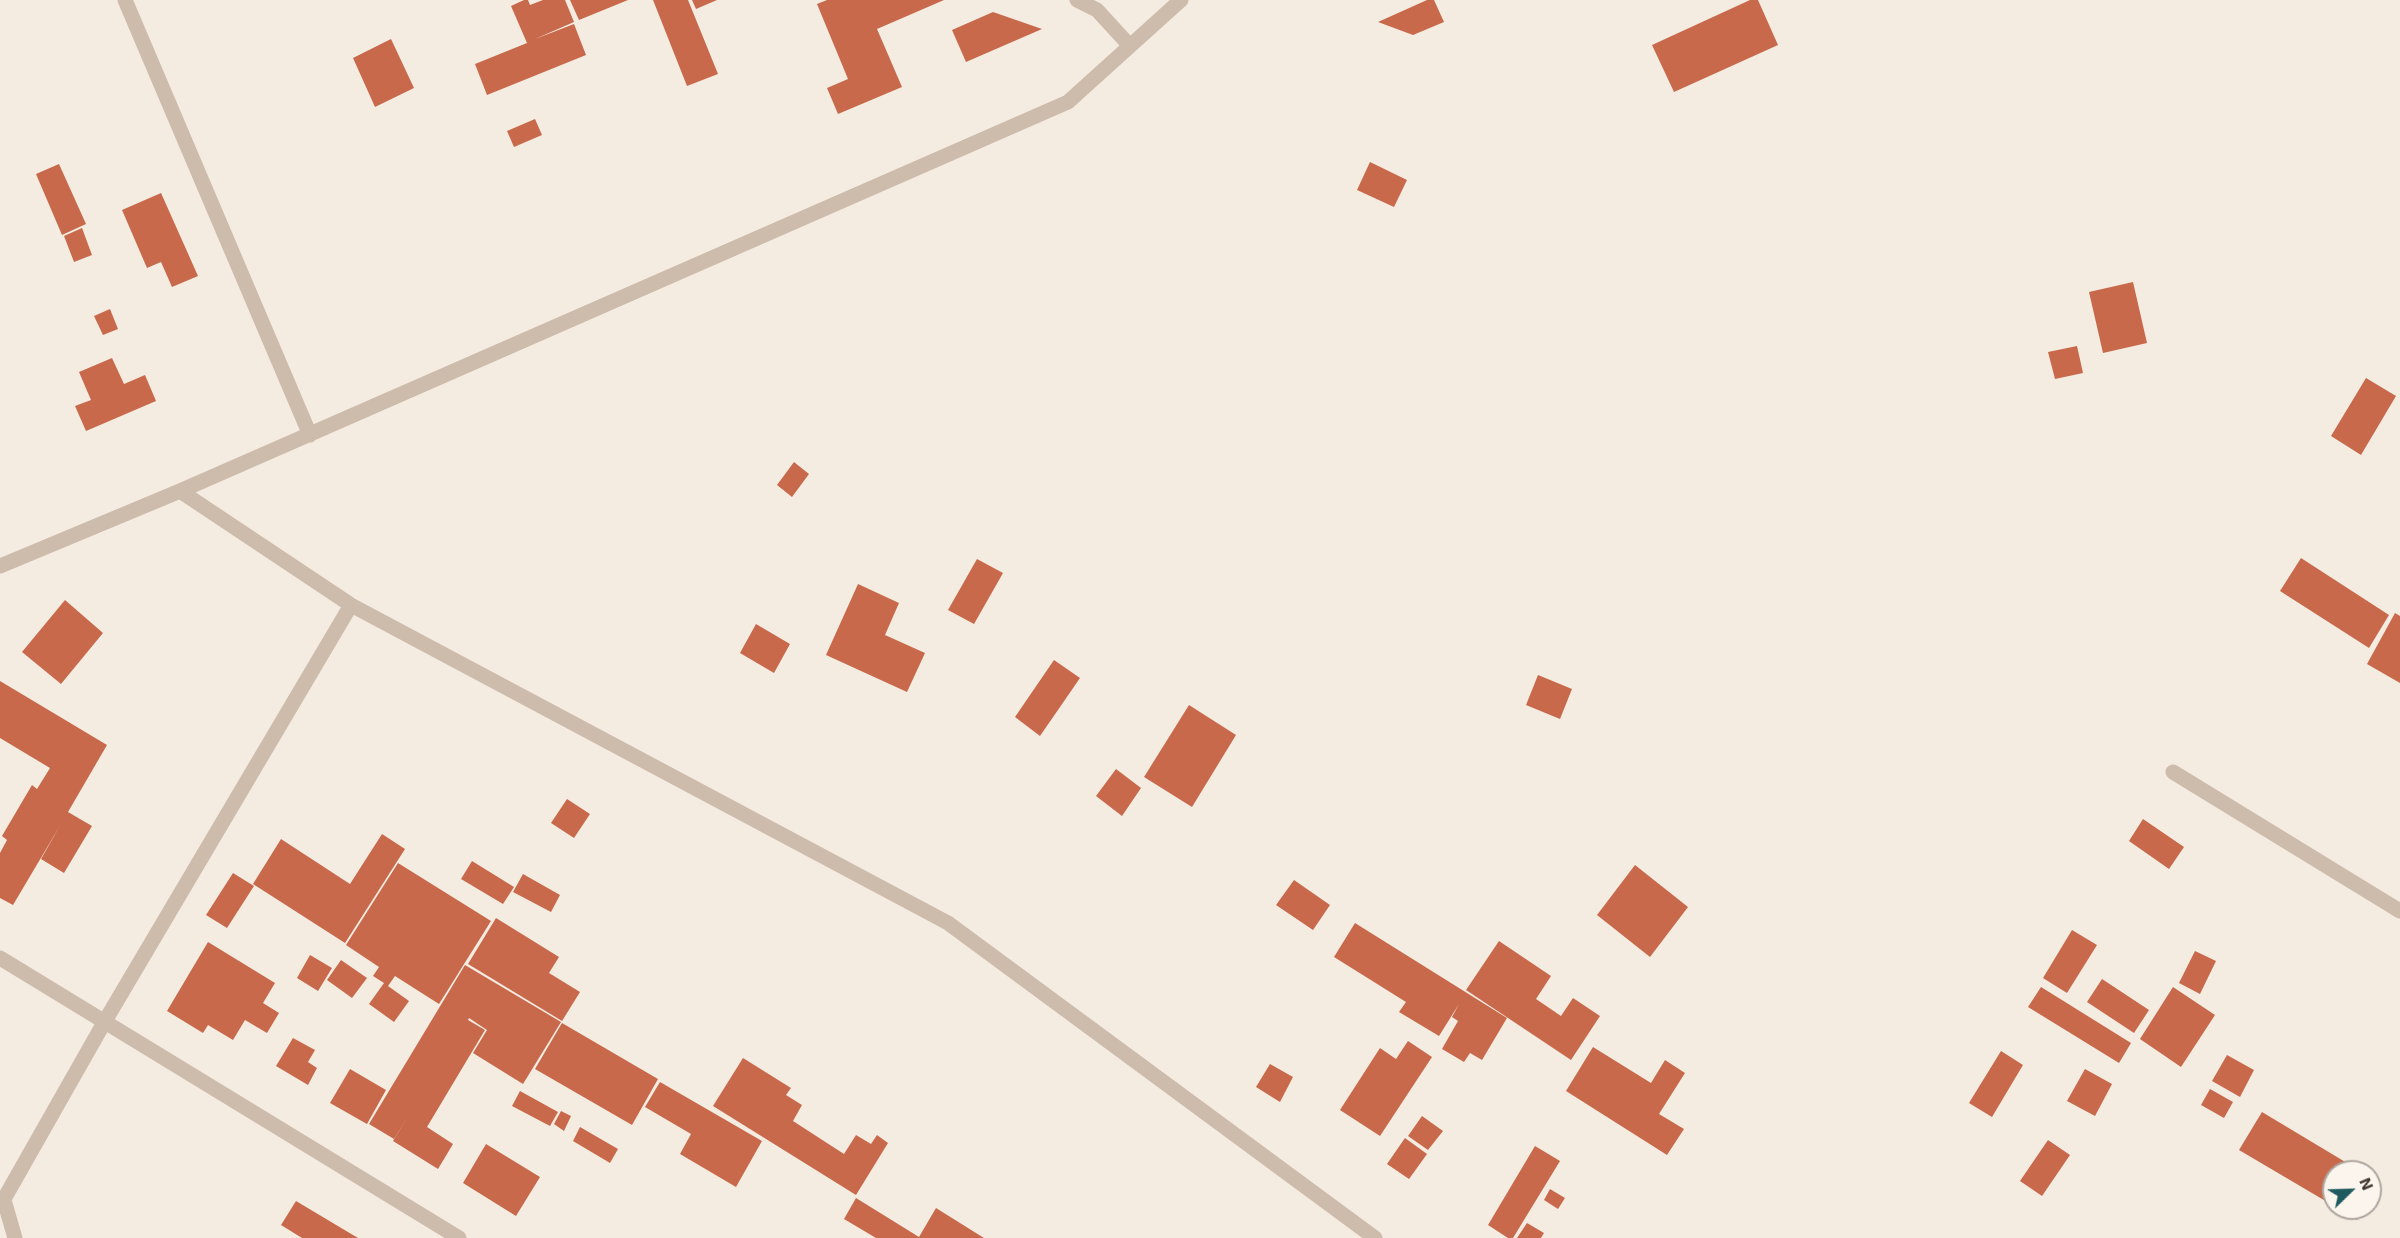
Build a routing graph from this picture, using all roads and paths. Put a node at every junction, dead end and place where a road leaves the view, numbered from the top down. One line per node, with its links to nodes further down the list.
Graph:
1 (125, 0): 5 (street)
2 (1077, 0): 4 (street)
3 (1181, 0): 4 (street)
4 (1130, 46): 5 (street)
5 (310, 435): 6 (street)
6 (180, 491): 7 (street); 8 (street)
7 (0, 566)
8 (351, 605): 12 (street); 16 (street)
9 (2173, 772): 10 (street)
10 (2400, 911)
11 (0, 958): 12 (street)
12 (105, 1021): 13 (street); 15 (street)
13 (2, 1203): 14 (street)
14 (15, 1238)
15 (459, 1238)
16 (1375, 1238)

